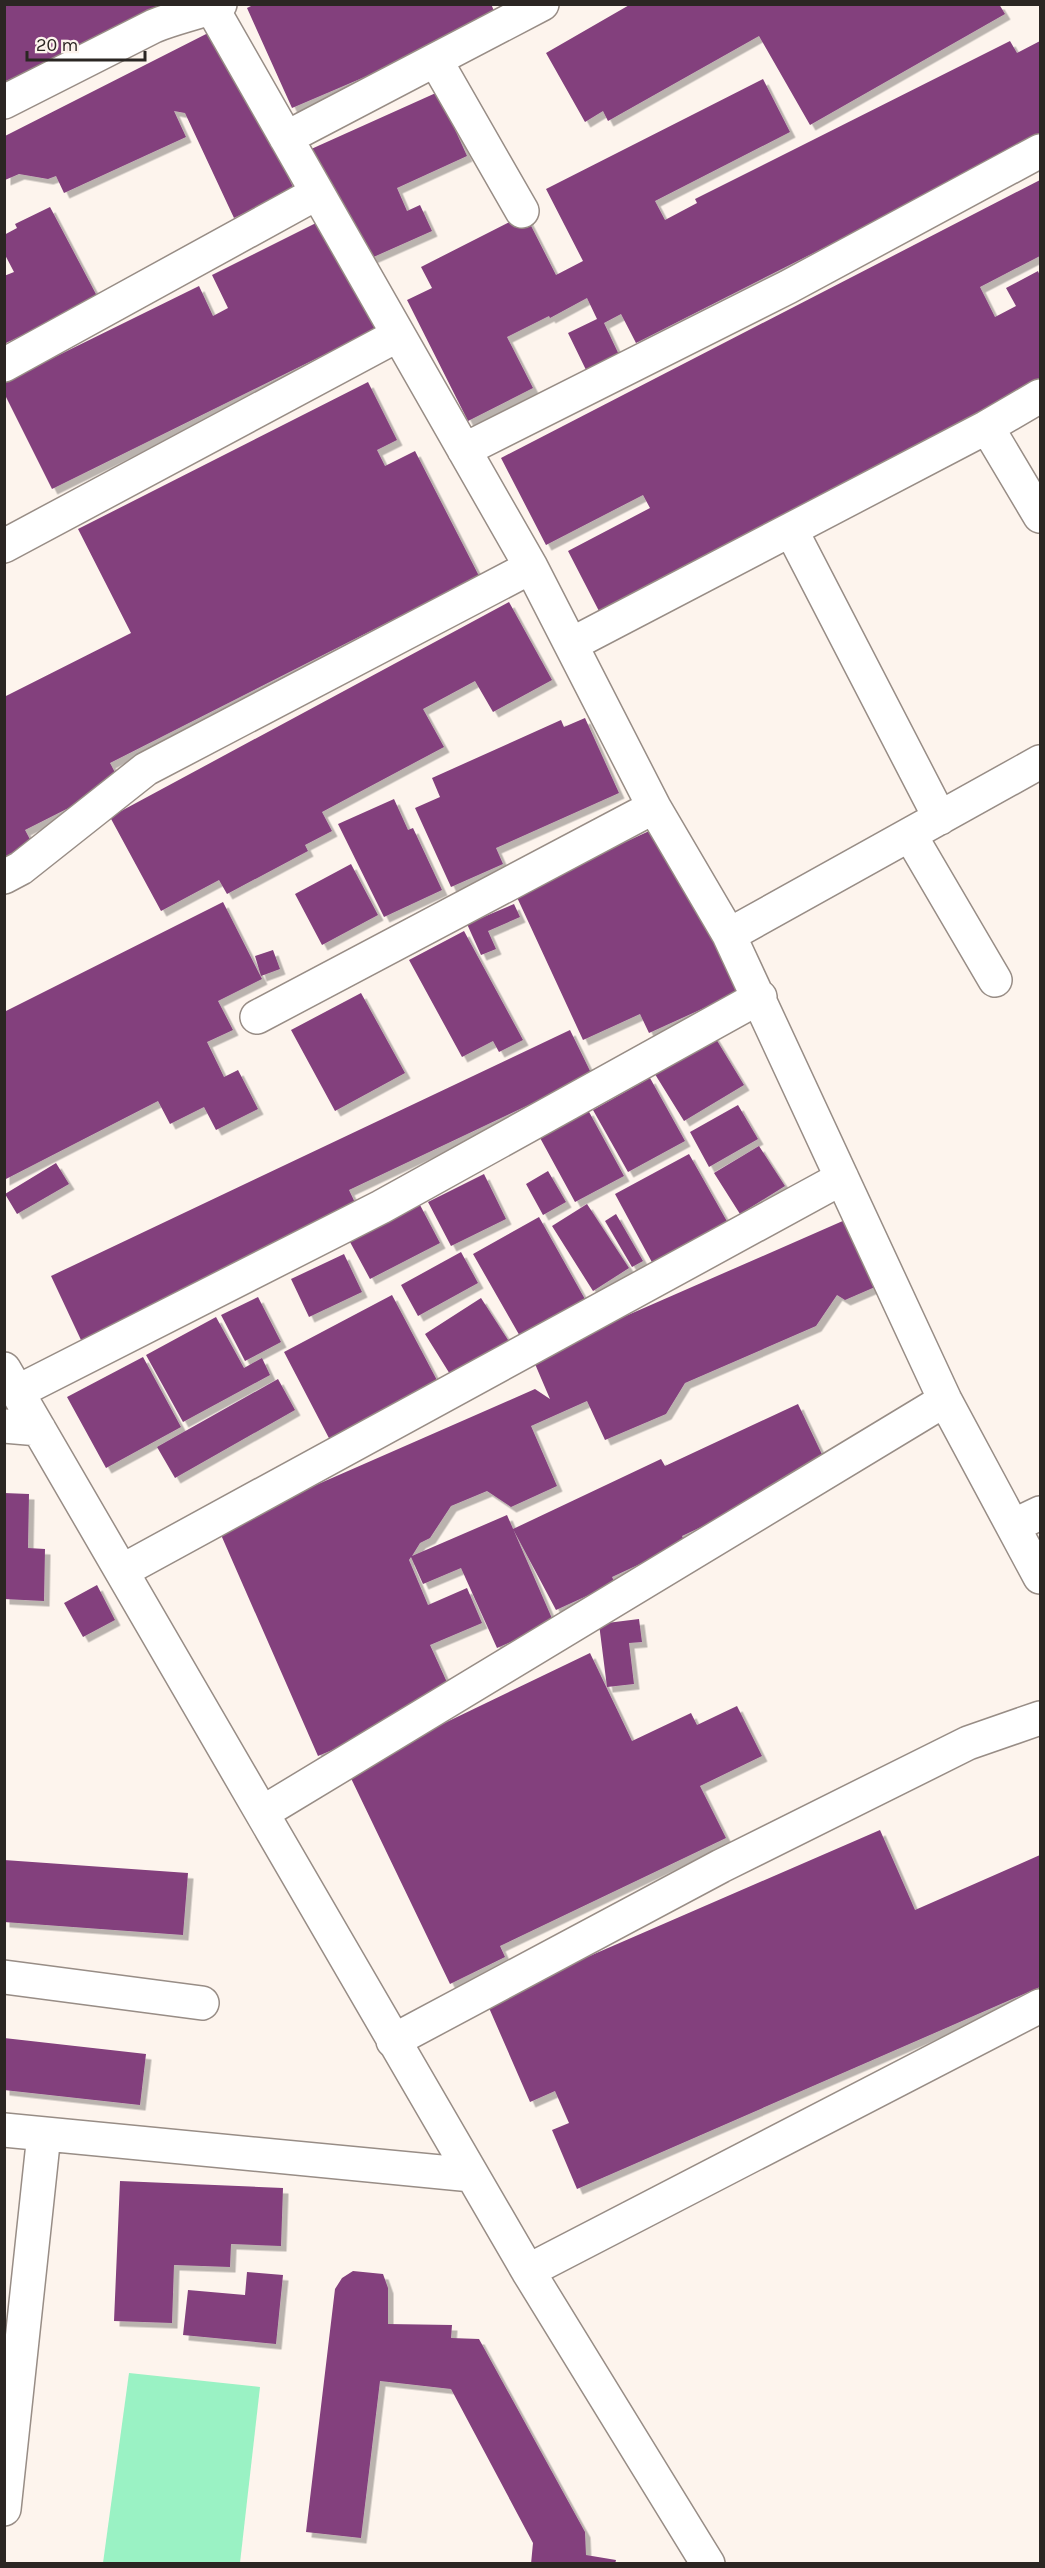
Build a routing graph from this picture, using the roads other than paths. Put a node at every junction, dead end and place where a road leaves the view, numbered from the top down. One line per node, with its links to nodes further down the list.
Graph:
1 (542, 4): 3 (street)
2 (216, 6): 4 (street); 5 (street)
3 (436, 61): 5 (street); 8 (street)
4 (4, 102)
5 (286, 138): 7 (street)
6 (1041, 151): 13 (street)
7 (317, 193): 9 (street); 10 (street)
8 (522, 210)
9 (398, 335): 13 (street); 16 (street)
10 (4, 365)
11 (1041, 396): 12 (street)
12 (987, 427): 14 (street); 15 (street)
13 (464, 450): 17 (street)
14 (1041, 516)
15 (791, 530): 18 (street); 21 (street)
16 (4, 546)
17 (531, 567): 18 (street); 23 (street)
18 (572, 644): 20 (street)
19 (1041, 762): 21 (street)
20 (654, 807): 24 (street); 27 (street)
21 (940, 818): 22 (street)
22 (910, 835): 24 (street); 25 (street)
23 (4, 877)
24 (729, 935): 26 (street)
25 (995, 980)
26 (760, 997): 28 (street); 29 (street)
27 (257, 1017)
28 (842, 1178): 30 (street); 34 (street)
29 (11, 1381): 32 (street)
30 (945, 1400): 33 (street); 37 (street)
31 (4, 1426): 32 (street)
32 (39, 1430): 34 (street)
33 (1027, 1519): 35 (street)
34 (122, 1572): 37 (street)
35 (1041, 1577)
36 (1041, 1718): 41 (street)
37 (262, 1813): 41 (street)
38 (4, 1977): 39 (street)
39 (202, 2003)
40 (1041, 2006): 45 (street)
41 (393, 2041): 44 (street)
42 (4, 2130): 43 (street)
43 (44, 2134): 44 (street); 46 (street)
44 (472, 2175): 45 (street)
45 (528, 2271): 47 (street)
46 (4, 2509)
47 (708, 2564)

